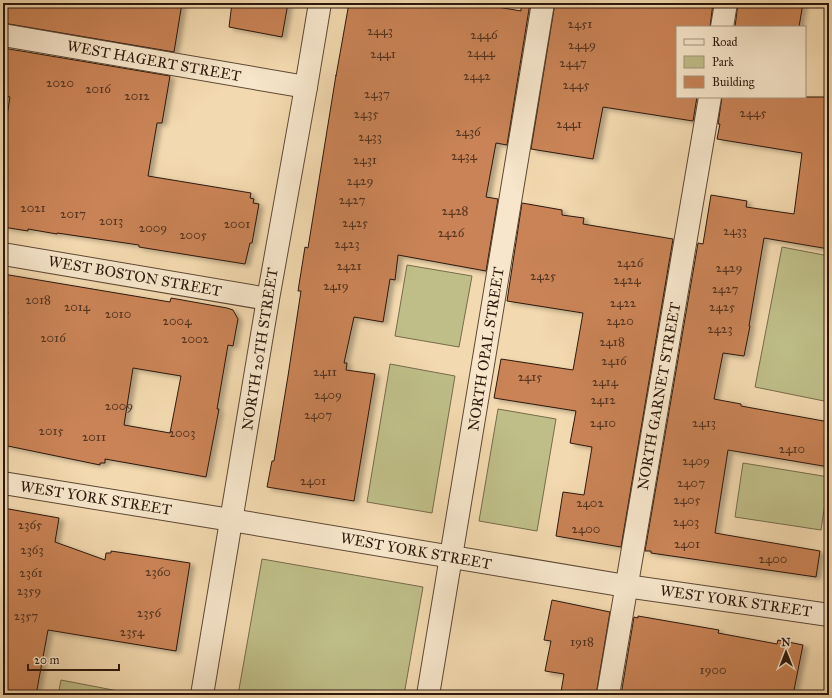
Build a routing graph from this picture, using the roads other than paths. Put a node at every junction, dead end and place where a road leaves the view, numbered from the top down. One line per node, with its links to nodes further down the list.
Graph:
1 (320, 3): 6 (street, NORTH 20TH STREET)
2 (543, 3): 12 (street, NORTH OPAL STREET)
3 (726, 3): 4 (street)
4 (722, 26)
5 (3, 35): 6 (street, WEST HAGERT STREET)
6 (306, 87): 9 (street, NORTH 20TH STREET)
7 (710, 98): 13 (street, NORTH GARNET STREET)
8 (3, 254): 9 (street, WEST BOSTON STREET)
9 (268, 299): 11 (street, NORTH 20TH STREET)
10 (3, 483): 11 (street, WEST YORK STREET)
11 (232, 520): 12 (street, WEST YORK STREET); 15 (street, NORTH 20TH STREET)
12 (451, 556): 13 (street, WEST YORK STREET); 16 (street, NORTH OPAL STREET)
13 (626, 586): 14 (street, WEST YORK STREET); 17 (street, NORTH GARNET STREET)
14 (829, 615)
15 (202, 695)
16 (428, 695)
17 (608, 695)

